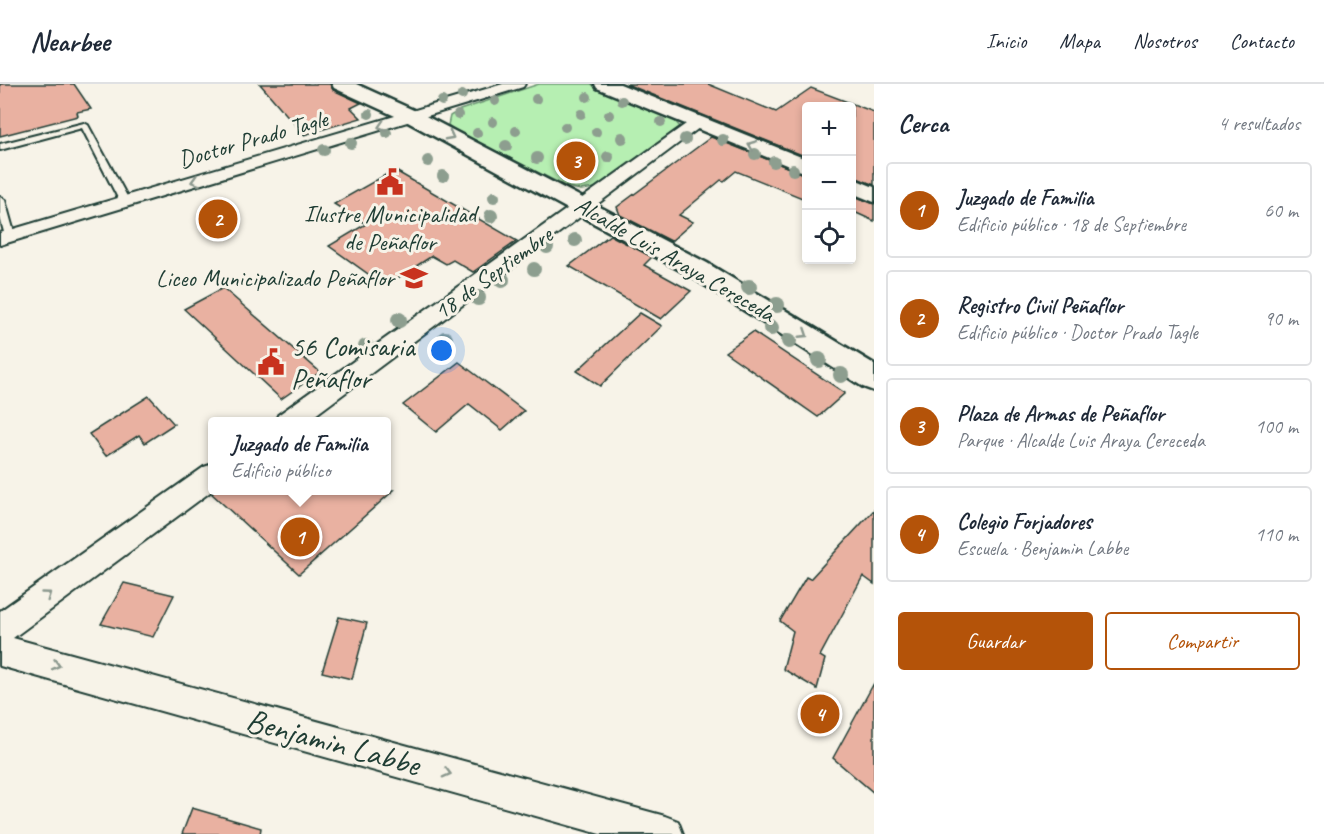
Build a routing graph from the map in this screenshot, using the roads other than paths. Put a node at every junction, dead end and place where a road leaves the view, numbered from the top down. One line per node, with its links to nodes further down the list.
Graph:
1 (341, 84): 4 (main road, Alcalde Luis Araya Cereceda)
2 (518, 84): 4 (street, Doctor Prado Tagle)
3 (604, 84): 5 (main road)
4 (413, 117): 11 (street, Doctor Prado Tagle, one-way to 11); 12 (main road, Alcalde Luis Araya Cereceda, one-way to 12)
5 (698, 122): 7 (main road, one-way to 5); 12 (street, 18 de Septiembre)
6 (0, 147): 11 (lane)
7 (802, 165)
8 (856, 187): 9 (main road)
9 (874, 195)
10 (0, 200): 13 (lane)
11 (125, 202): 13 (street, Doctor Prado Tagle)
12 (584, 207): 14 (main road, Alcalde Luis Araya Cereceda, one-way to 14); 15 (street, 18 de Septiembre)
13 (5, 238)
14 (874, 380)
15 (294, 417)
16 (208, 479): 17 (street, one-way to 16)
17 (0, 629)
18 (0, 650): 19 (street, Benjamin Labbe, one-way to 19)
19 (661, 833)

